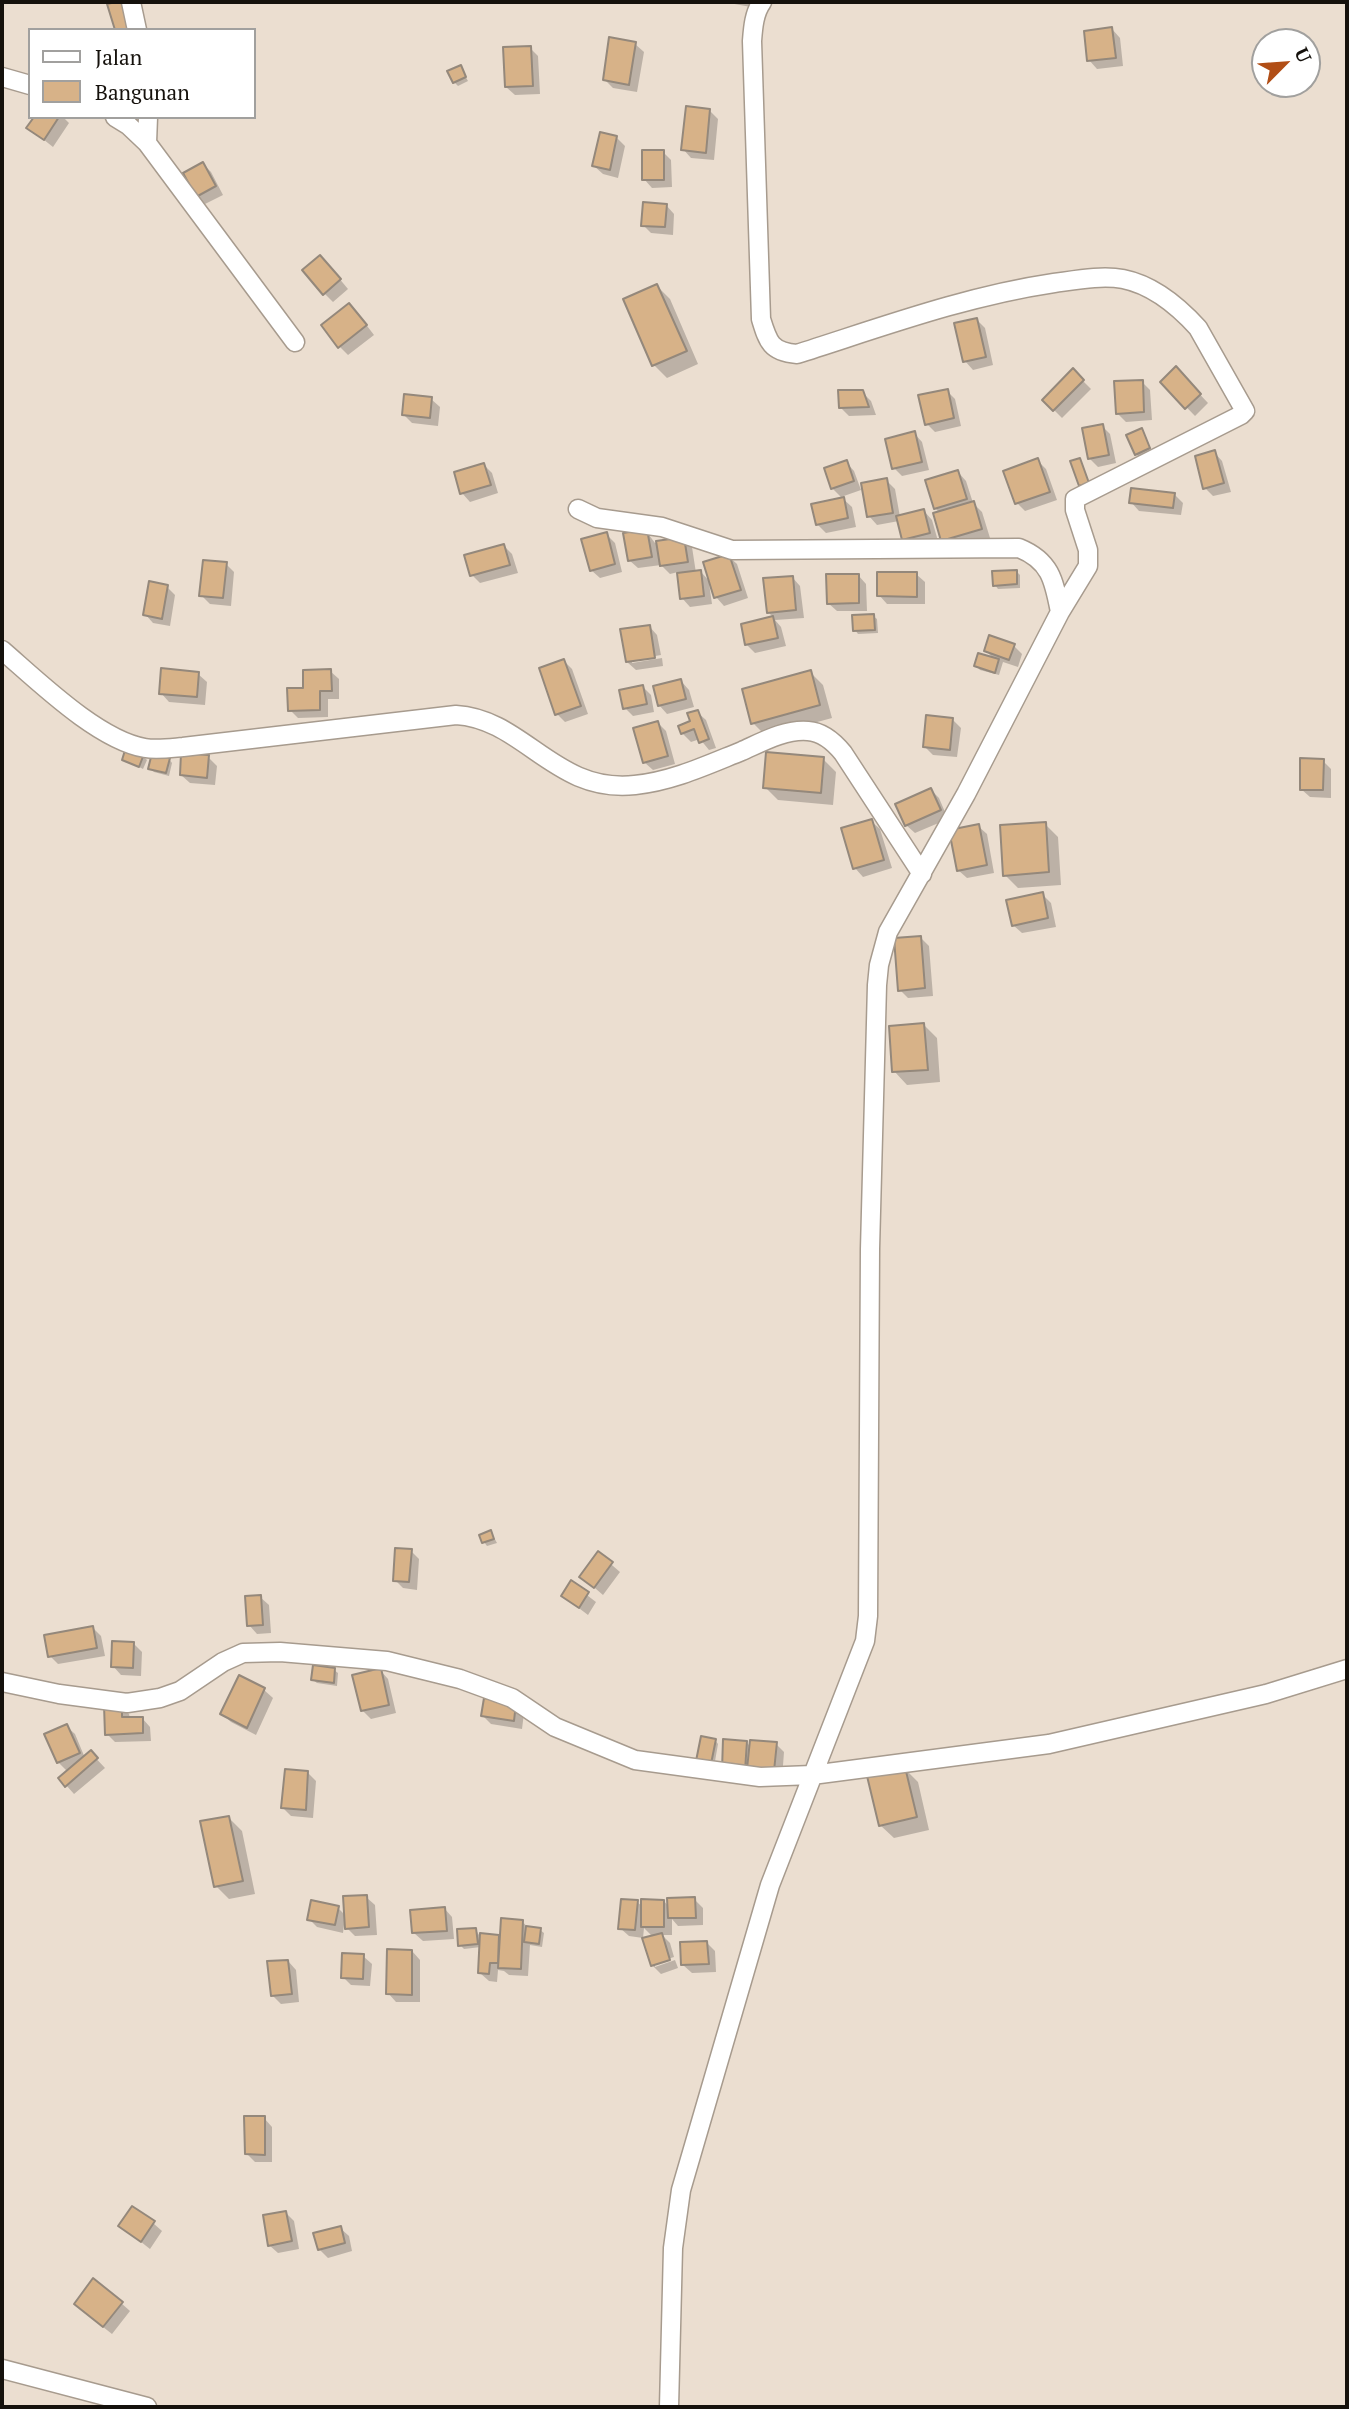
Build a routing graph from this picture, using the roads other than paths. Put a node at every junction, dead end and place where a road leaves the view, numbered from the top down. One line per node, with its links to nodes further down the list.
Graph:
1 (131, 2): 3 (street)
2 (762, 2): 11 (street)
3 (137, 28)
4 (2, 77): 5 (street)
5 (28, 84)
6 (118, 119): 8 (street)
7 (148, 119): 8 (street)
8 (147, 143): 9 (street)
9 (295, 342)
10 (579, 509): 11 (street)
11 (1060, 612): 13 (street)
12 (2, 650): 13 (street)
13 (922, 874): 16 (street)
14 (1347, 1670): 16 (street)
15 (2, 1682): 16 (street)
16 (811, 1776): 19 (street)
17 (2, 2369): 18 (street)
18 (147, 2407)
19 (669, 2407)

